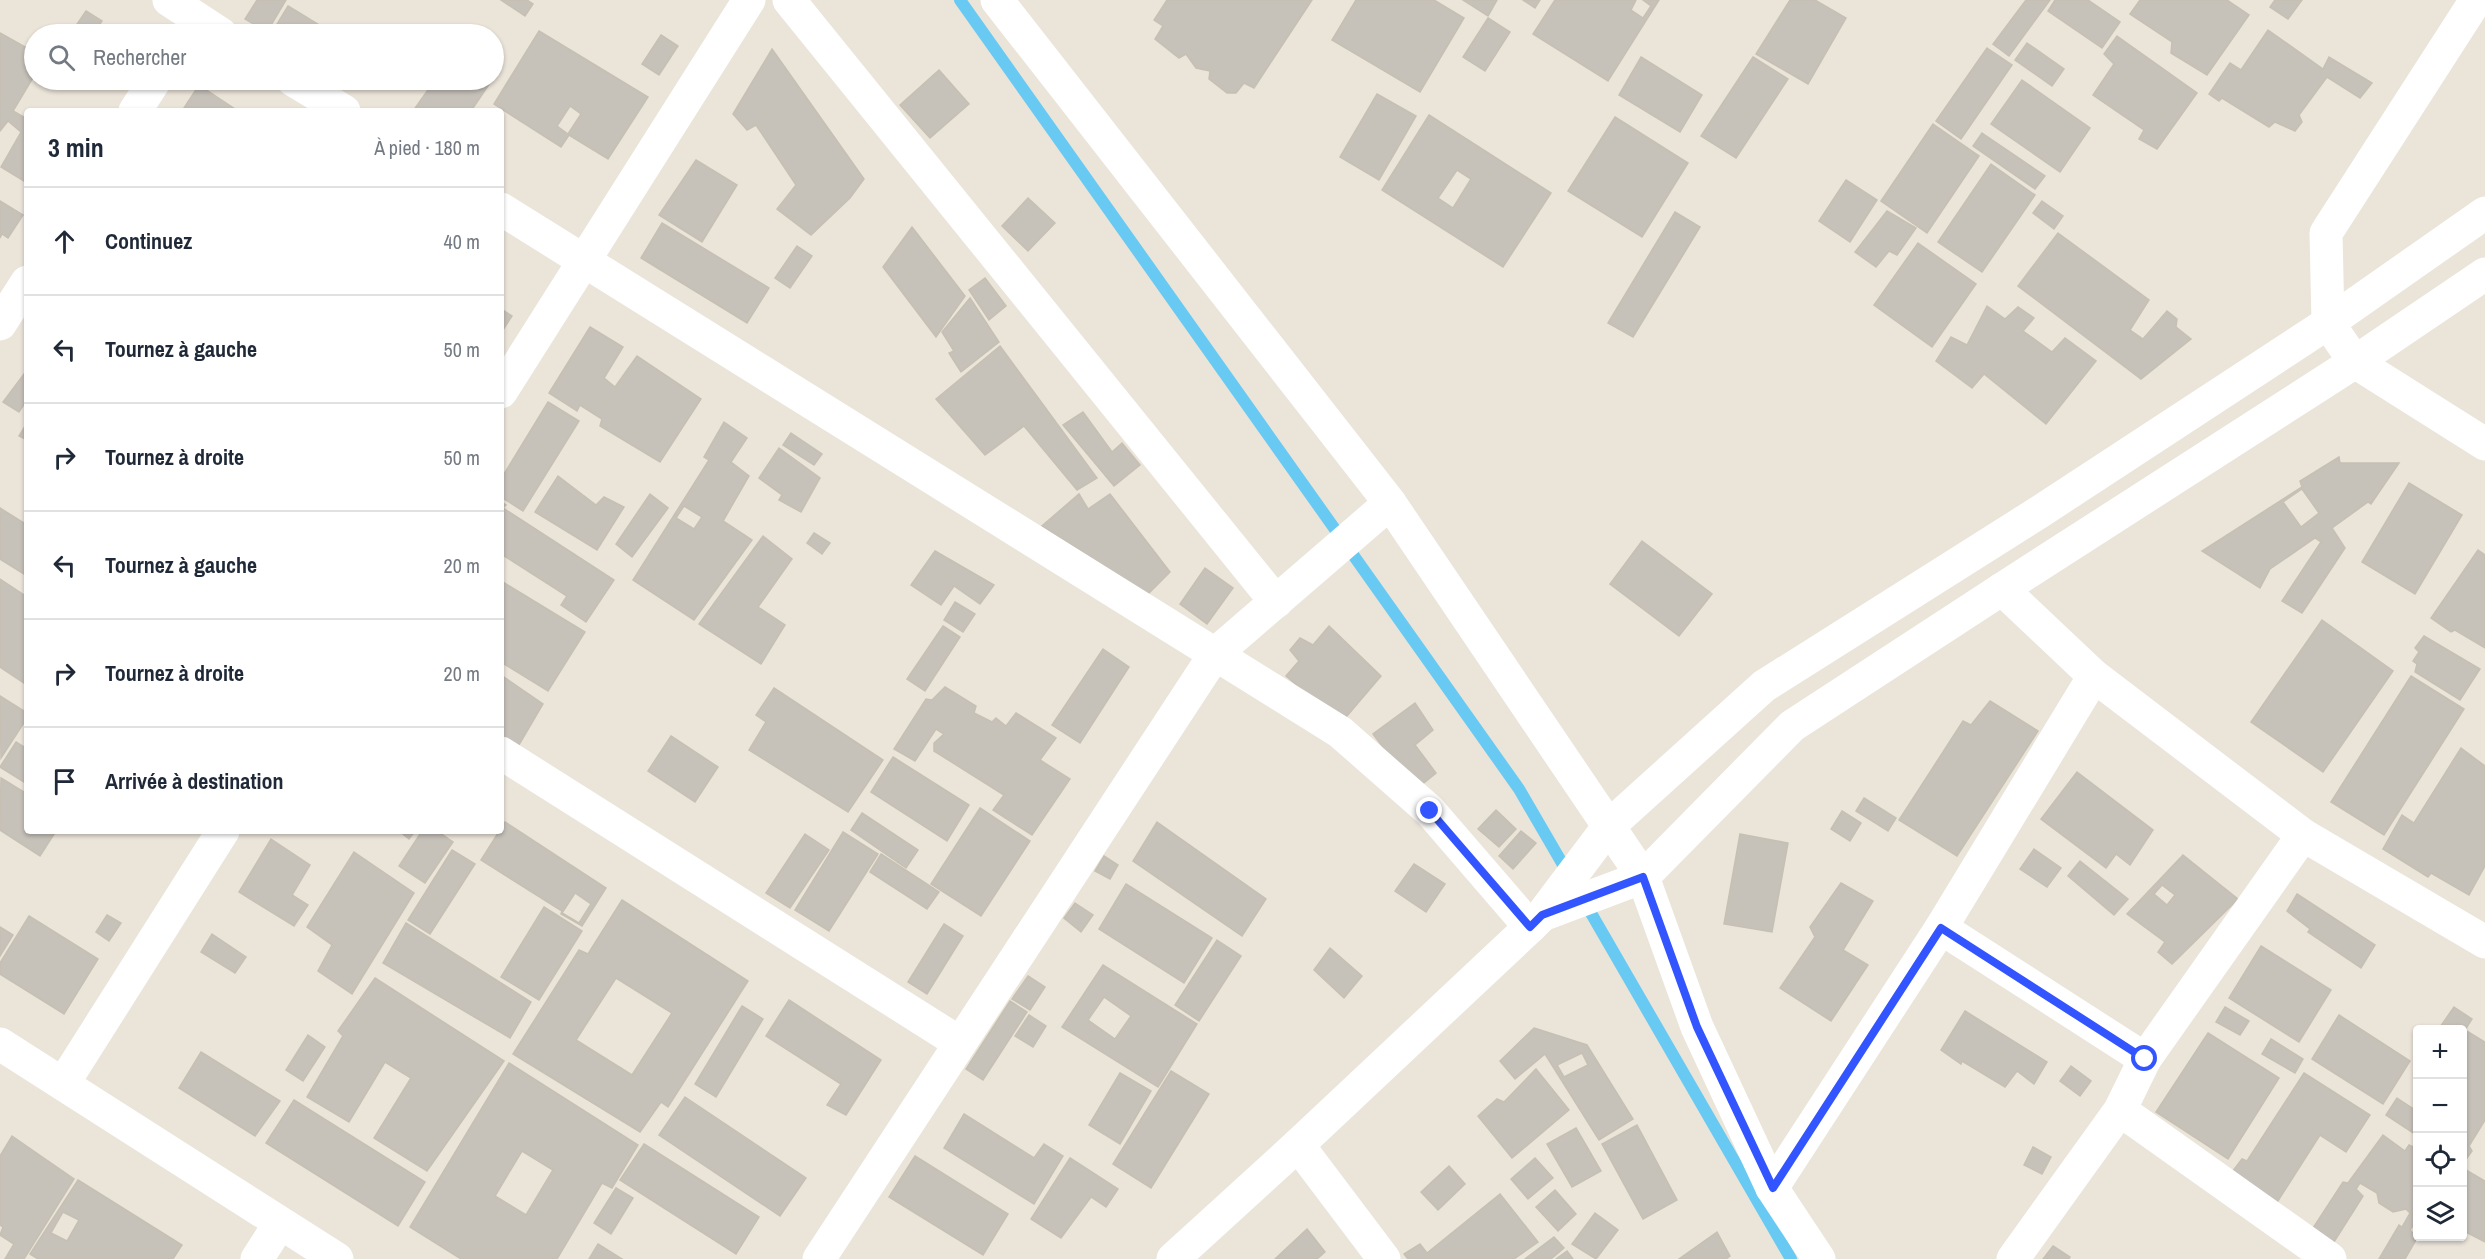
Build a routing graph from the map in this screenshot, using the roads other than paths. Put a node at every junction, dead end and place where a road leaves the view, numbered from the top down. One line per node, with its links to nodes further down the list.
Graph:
1 (749, 0): 13 (street)
2 (789, 0): 23 (street)
3 (997, 0): 21 (street)
4 (2476, 0): 16 (street)
5 (188, 13): 6 (street)
6 (205, 24)
7 (149, 90): 9 (street)
8 (310, 90): 10 (street)
9 (137, 108)
10 (339, 108)
11 (504, 211): 13 (street)
12 (2485, 213): 16 (street)
13 (584, 261): 19 (street); 24 (street)
14 (2485, 274): 18 (street)
15 (24, 287): 17 (street)
16 (2328, 323): 18 (street); 27 (street)
17 (0, 324)
18 (2355, 362): 20 (street); 22 (street)
19 (504, 387)
20 (2485, 444)
21 (1390, 503): 23 (street); 27 (street)
22 (2002, 589): 25 (street); 30 (street)
23 (1276, 602): 24 (street)
24 (1215, 654): 31 (street); 34 (street)
25 (2094, 676): 29 (street); 32 (street)
26 (504, 755): 34 (street)
27 (1609, 826): 30 (street); 31 (street)
28 (221, 834): 37 (street)
29 (2303, 835): 33 (street); 36 (street)
30 (1643, 877): 31 (street); 40 (street)
31 (1536, 921): 39 (street)
32 (1941, 928): 36 (street); 40 (street)
33 (2485, 942)
34 (960, 1043): 44 (street)
35 (0, 1044): 37 (street)
36 (2145, 1059): 38 (street)
37 (63, 1084): 41 (street)
38 (2120, 1110): 48 (street); 49 (street)
39 (1298, 1145): 45 (street); 46 (street)
40 (1773, 1188): 47 (street)
41 (280, 1223): 42 (street); 43 (street)
42 (257, 1259)
43 (337, 1259)
44 (819, 1259)
45 (1173, 1259)
46 (1384, 1259)
47 (1819, 1259)
48 (2013, 1259)
49 (2330, 1259)

